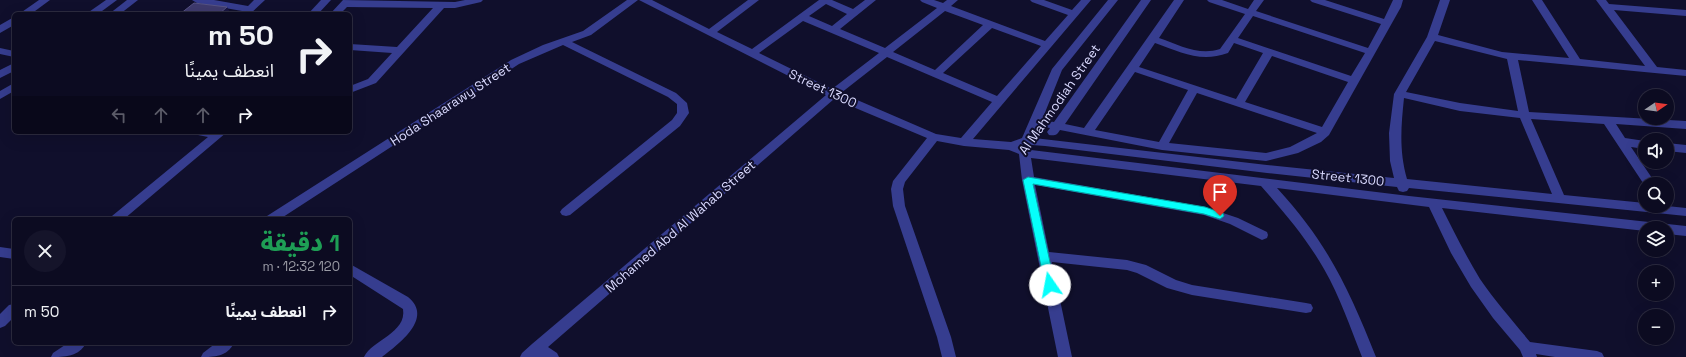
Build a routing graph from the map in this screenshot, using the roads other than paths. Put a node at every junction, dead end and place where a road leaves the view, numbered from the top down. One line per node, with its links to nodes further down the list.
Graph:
1 (45, 0): 32 (street)
2 (112, 0): 33 (street)
3 (133, 0): 34 (street)
4 (198, 0): 31 (street); 35 (street)
5 (260, 0): 35 (street)
6 (326, 0): 36 (street)
7 (478, 0): 29 (street)
8 (633, 0): 53 (street, Hoda Shaarawy Street)
9 (644, 0): 49 (street, Street 1300)
10 (754, 0): 49 (street)
11 (824, 0): 39 (street); 42 (street)
12 (871, 0): 39 (street)
13 (925, 0): 30 (street)
14 (953, 0): 30 (street, Mohamed Abd Al Wahab Street)
15 (1035, 0): 41 (street)
16 (1086, 0): 41 (street)
17 (1113, 0): 80 (street, Al Mahmodiah Street)
18 (1146, 0): 82 (street, Al Mahmodiah Street)
19 (1179, 0): 51 (street)
20 (1212, 0): 38 (street)
21 (1259, 0): 38 (street)
22 (1315, 0): 45 (street)
23 (1398, 0): 45 (street)
24 (1445, 0): 50 (street)
25 (1537, 0): 64 (street)
26 (346, 2): 27 (street); 37 (street)
27 (412, 2): 29 (street)
28 (1604, 3): 40 (street); 67 (street)
29 (441, 4): 56 (street)
30 (944, 7): 46 (street); 58 (street, Mohamed Abd Al Wahab Street)
31 (189, 10)
32 (27, 12)
33 (94, 12)
34 (117, 12)
35 (247, 12)
36 (315, 12)
37 (338, 12)
38 (1250, 12): 52 (street); 60 (street)
39 (854, 13): 48 (street)
40 (1682, 13): 44 (street)
41 (1074, 14): 54 (street)
42 (803, 17): 48 (street); 62 (street)
43 (12, 21): 47 (street)
44 (1686, 22)
45 (1387, 23): 60 (street)
46 (990, 24): 54 (street); 69 (street)
47 (0, 30)
48 (833, 30): 58 (street)
49 (710, 33): 62 (street, Street 1300)
50 (1432, 37): 63 (street); 75 (street)
51 (1153, 39): 52 (street); 66 (street)
52 (1232, 39): 59 (street)
53 (565, 42): 105 (street); 108 (street, Hoda Shaarawy Street)
54 (1047, 45): 76 (street)
55 (352, 47): 56 (street)
56 (400, 50): 73 (street)
57 (0, 51): 61 (street)
58 (886, 52): 69 (street); 74 (street, Mohamed Abd Al Wahab Street)
59 (1269, 52): 71 (street); 77 (street)
60 (1371, 52): 71 (street)
61 (12, 54)
62 (752, 54): 74 (street, Street 1300)
63 (1512, 56): 64 (street); 78 (street)
64 (1576, 62): 67 (street)
65 (12, 67): 70 (street)
66 (1133, 68): 72 (street); 83 (street)
67 (1654, 70): 68 (street)
68 (1686, 73)
69 (936, 74): 76 (street)
70 (0, 75)
71 (1355, 81): 84 (street)
72 (1194, 88): 77 (street); 91 (street)
73 (352, 89)
74 (833, 94): 86 (street, Street 1300); 123 (street, Mohamed Abd Al Wahab Street)
75 (1399, 94): 78 (street); 98 (street)
76 (999, 101): 87 (street)
77 (1239, 103): 84 (street)
78 (1524, 115): 79 (street); 100 (street)
79 (1607, 120): 81 (street); 89 (street)
80 (1035, 122): 82 (street); 92 (street, Al Mahmodiah Street)
81 (1686, 125)
82 (1056, 126): 83 (street); 88 (street, Al Mahmodiah Street)
83 (1087, 132): 91 (street)
84 (1325, 132): 91 (street)
85 (219, 134): 107 (street)
86 (934, 137): 87 (street, Street 1300); 128 (street)
87 (964, 142): 92 (street, Street 1300)
88 (1045, 142): 92 (street, Street 1300); 95 (street, Al Mahmodiah Street); 98 (street, Street 1300)
89 (1624, 142): 90 (street); 97 (street)
90 (1638, 144)
91 (1162, 146)
92 (1026, 147): 95 (street, Street 1300); 96 (street, Al Mahmodiah Street)
93 (1674, 148): 94 (street)
94 (1686, 149)
95 (1037, 155): 96 (street, Al Mahmodiah Street); 99 (street, Street 1300)
96 (1027, 175): 112 (street); 115 (street)
97 (1646, 177)
98 (1401, 182): 100 (street, Street 1300); 101 (street)
99 (1265, 183): 101 (street, Street 1300); 130 (street)
100 (1560, 199): 103 (street, Street 1300)
101 (1409, 200): 102 (street, Street 1300)
102 (1433, 203): 109 (street, Street 1300); 122 (street)
103 (1638, 206)
104 (1674, 210): 106 (street, Street 1300)
105 (566, 212)
106 (1686, 212)
107 (118, 217)
108 (274, 217)
109 (1638, 225)
110 (1674, 230): 111 (street)
111 (1686, 231)
112 (1262, 235)
113 (0, 252): 114 (street)
114 (12, 254)
115 (1044, 256): 117 (street); 129 (street)
116 (352, 270): 126 (street)
117 (1306, 308)
118 (12, 311): 119 (street)
119 (0, 322)
120 (77, 345): 124 (street)
121 (224, 345): 125 (street)
122 (1528, 352): 131 (street)
123 (532, 353): 127 (street)
124 (58, 357)
125 (208, 357)
126 (371, 357)
127 (552, 357)
128 (949, 357)
129 (1065, 357)
130 (1369, 357)
131 (1597, 357)

